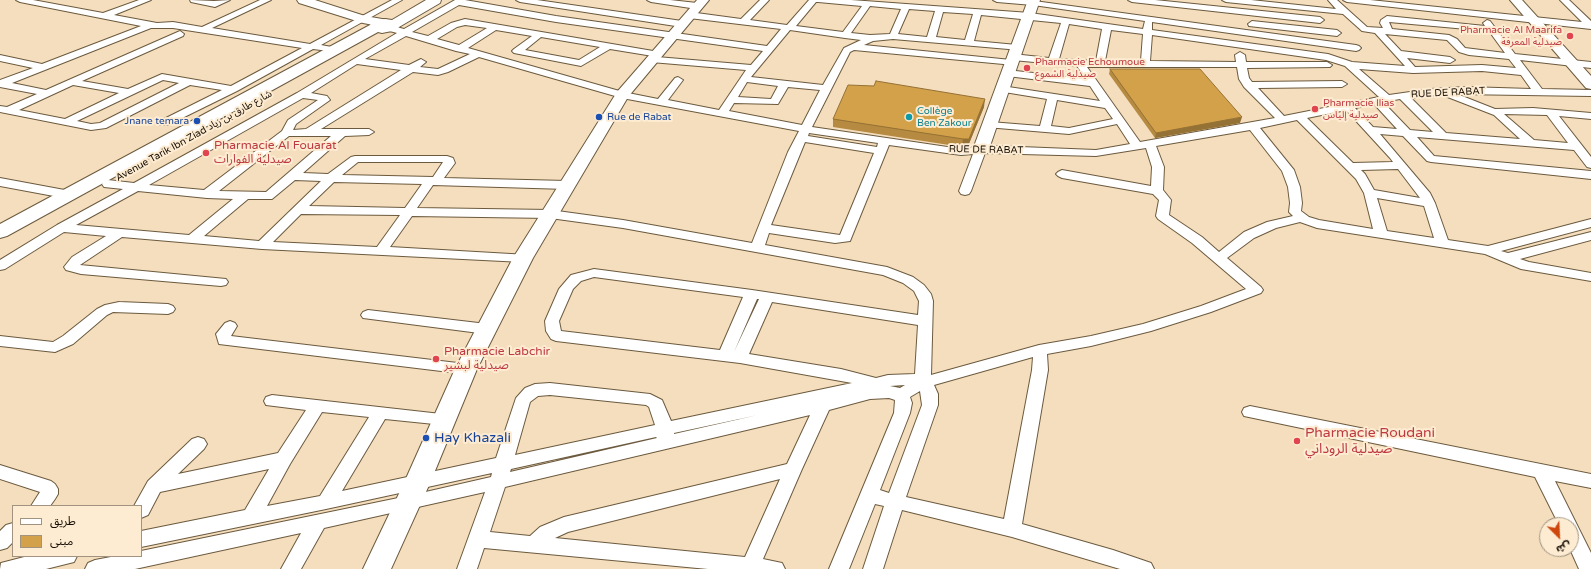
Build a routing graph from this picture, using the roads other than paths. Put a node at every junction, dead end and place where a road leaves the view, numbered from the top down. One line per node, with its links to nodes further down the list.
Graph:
1 (20, 0): 30 (street)
2 (66, 0): 30 (street)
3 (147, 0): 45 (street)
4 (194, 0): 5 (street)
5 (226, 0)
6 (267, 0): 61 (street)
7 (303, 0): 54 (main road)
8 (398, 0): 54 (street)
9 (425, 0): 54 (main road, Avenue Tarik Ibn Ziad شارع طارق بن زياد)
10 (435, 0): 54 (main road, Avenue Tarik Ibn Ziad شارع طارق بن زياد)
11 (520, 0): 27 (street)
12 (651, 0): 46 (street)
13 (764, 0): 52 (street)
14 (813, 0): 59 (street)
15 (818, 0): 28 (street)
16 (997, 0): 32 (street)
17 (1132, 0): 26 (street)
18 (1226, 0): 19 (street)
19 (1231, 0): 35 (street); 37 (street)
20 (1332, 0): 40 (street)
21 (1347, 0): 41 (street)
22 (1449, 0): 41 (street)
23 (1516, 0): 50 (main road)
24 (1564, 0): 36 (street)
25 (459, 1): 42 (street); 54 (street)
26 (1149, 1): 44 (street); 48 (street)
27 (534, 2): 33 (street); 42 (street)
28 (868, 3): 31 (street); 69 (street)
29 (1071, 4): 32 (street); 48 (street)
30 (52, 5): 45 (street)
31 (906, 6): 34 (street); 70 (street)
32 (1032, 6): 39 (street); 51 (street); 92 (main road)
33 (573, 8): 46 (street); 47 (street)
34 (940, 8): 39 (street); 74 (street)
35 (1311, 8): 40 (street); 49 (street)
36 (1574, 10): 38 (street); 56 (street)
37 (1233, 11): 44 (street); 49 (street); 58 (street)
38 (1591, 11)
39 (978, 12): 76 (street)
40 (1344, 12): 63 (street)
41 (1458, 12): 43 (street)
42 (516, 13): 47 (street)
43 (1480, 14): 50 (street); 62 (street)
44 (1186, 15): 48 (street); 58 (street)
45 (106, 16): 53 (street)
46 (689, 16): 47 (street); 52 (street); 82 (street); 88 (main road)
47 (556, 19)
48 (1148, 20): 65 (street)
49 (1320, 20): 66 (street)
50 (1535, 20): 56 (street); 96 (main road)
51 (1066, 21): 55 (street); 94 (street)
52 (743, 22): 59 (street)
53 (153, 25): 61 (street); 67 (street); 103 (street)
54 (382, 25): 75 (street); 83 (main road, Avenue Tarik Ibn Ziad شارع طارق بن زياد); 85 (street); 177 (main road, Avenue Tarik Ibn Ziad شارع طارق بن زياد)
55 (1107, 26): 65 (street); 98 (street)
56 (1591, 26)
57 (495, 27): 68 (street); 75 (street); 81 (street)
58 (1235, 27): 60 (street); 73 (street); 77 (street)
59 (788, 28): 69 (street); 82 (street)
60 (1285, 28): 66 (street); 73 (street)
61 (204, 29): 83 (street)
62 (1491, 29): 64 (street); 89 (street)
63 (1376, 30): 64 (street); 87 (street)
64 (1389, 31): 71 (street)
65 (1148, 32): 77 (street); 100 (street)
66 (1337, 33): 80 (street)
67 (180, 34): 84 (street); 114 (street)
68 (540, 34): 78 (street); 78 (street)
69 (845, 35): 72 (street)
70 (893, 36): 72 (street); 74 (street)
71 (1436, 37): 89 (street); 93 (street)
72 (871, 38): 79 (street)
73 (1288, 38): 80 (street)
74 (931, 39): 76 (street)
75 (428, 40): 81 (street)
76 (969, 43): 92 (street)
77 (1238, 44): 99 (street); 101 (street)
78 (609, 46): 88 (street)
79 (853, 47): 92 (street); 122 (street)
80 (1356, 48): 107 (street)
81 (459, 49): 86 (street)
82 (769, 49): 106 (street)
83 (323, 51): 84 (street); 84 (street); 130 (main road, Avenue Tarik Ibn Ziad شارع طارق بن زياد)
84 (301, 53): 123 (street)
85 (368, 53): 91 (street); 95 (street)
86 (477, 54): 104 (street); 133 (street)
87 (1399, 54): 93 (street); 110 (street)
88 (653, 56): 106 (street); 133 (main road)
89 (1513, 57): 96 (street); 111 (street)
90 (0, 58): 103 (street)
91 (355, 60): 105 (street); 132 (street)
92 (1012, 60): 94 (street); 117 (street); 124 (main road)
93 (1450, 60): 109 (street)
94 (1054, 61): 97 (street)
95 (421, 62): 104 (street); 105 (street)
96 (1572, 63): 102 (street); 121 (main road)
97 (1080, 64): 98 (street); 117 (street)
98 (1100, 64): 100 (street)
99 (1242, 64): 100 (street); 101 (street); 120 (street)
100 (1145, 65)
101 (1351, 65): 107 (street); 136 (street)
102 (1591, 65)
103 (44, 67): 118 (street)
104 (450, 67): 105 (street)
105 (412, 68): 157 (street)
106 (752, 68): 112 (street)
107 (1373, 68): 110 (street)
108 (1477, 68): 109 (street); 111 (street); 125 (street)
109 (1455, 69): 110 (street)
110 (1413, 70)
111 (1523, 72): 127 (street)
112 (744, 79): 116 (street); 137 (street)
113 (678, 80): 138 (street)
114 (70, 82): 128 (street); 129 (street)
115 (188, 82): 123 (street); 128 (street); 149 (street)
116 (785, 83): 122 (street); 137 (street)
117 (1093, 83): 139 (street)
118 (0, 84): 129 (street)
119 (1342, 84): 120 (street)
120 (1248, 85): 147 (street)
121 (1591, 85)
122 (827, 88): 159 (street)
123 (232, 89): 130 (street); 150 (street)
124 (1002, 90): 135 (street); 151 (main road)
125 (1497, 90): 126 (street, RUE DE RABAT); 127 (street, RUE DE RABAT)
126 (1444, 91): 134 (street, RUE DE RABAT); 143 (street)
127 (1538, 91): 131 (street, RUE DE RABAT)
128 (128, 92): 149 (street)
129 (47, 93): 141 (street)
130 (257, 93): 184 (main road, Avenue Tarik Ibn Ziad شارع طارق بن زياد)
131 (1591, 93)
132 (301, 95): 156 (street); 180 (street)
133 (622, 95): 138 (street); 178 (main road)
134 (1403, 96): 136 (street, RUE DE RABAT); 161 (street)
135 (1053, 97): 139 (street); 153 (street)
136 (1381, 99): 140 (street, RUE DE RABAT); 160 (street)
137 (731, 100): 144 (street)
138 (661, 102): 144 (street)
139 (1108, 105): 148 (street)
140 (1348, 106): 145 (street, RUE DE RABAT); 154 (street)
141 (4, 110): 149 (street)
142 (1550, 112): 143 (street); 146 (street); 166 (street)
143 (1497, 113): 162 (street)
144 (722, 114): 159 (street)
145 (1300, 116): 147 (street, RUE DE RABAT); 170 (street)
146 (1591, 116)
147 (1282, 120): 152 (street, RUE DE RABAT)
148 (1118, 121): 153 (street); 165 (street)
149 (66, 122)
150 (164, 123)
151 (990, 125): 153 (street); 167 (main road)
152 (1253, 126): 163 (street, RUE DE RABAT); 191 (street)
153 (1045, 129)
154 (1371, 130): 160 (street); 169 (street)
155 (369, 132): 158 (street)
156 (286, 133): 157 (street); 183 (street)
157 (307, 133): 158 (street)
158 (341, 133): 173 (street)
159 (804, 133): 164 (street, RUE DE RABAT); 194 (street)
160 (1408, 134): 161 (street); 172 (street)
161 (1444, 137): 162 (street)
162 (1532, 144): 166 (street)
163 (1150, 145): 165 (street, RUE DE RABAT); 186 (street)
164 (882, 146): 167 (street, RUE DE RABAT); 194 (street)
165 (1137, 146): 167 (street, RUE DE RABAT)
166 (1578, 147): 168 (street)
167 (981, 149): 181 (street)
168 (1591, 164)
169 (1401, 165): 170 (street); 187 (street)
170 (1351, 167): 182 (street)
171 (1062, 174): 186 (street)
172 (1591, 175)
173 (293, 176): 174 (street); 185 (street)
174 (331, 178): 175 (street); 175 (street); 188 (street)
175 (433, 181): 178 (street); 189 (street)
176 (0, 182): 184 (street)
177 (108, 184): 180 (street); 200 (main road, Avenue Tarik Ibn Ziad شارع طارق بن زياد)
178 (567, 185): 190 (main road)
179 (1082, 185): 186 (street)
180 (136, 187): 183 (street); 193 (street)
181 (965, 191)
182 (1370, 193): 187 (street); 197 (street)
183 (207, 194): 185 (street)
184 (70, 195): 195 (main road, Avenue Tarik Ibn Ziad شارع طارق بن زياد)
185 (244, 196): 199 (street)
186 (1161, 196): 207 (street)
187 (1429, 203): 201 (street)
188 (299, 210): 189 (street); 202 (street)
189 (408, 212): 190 (street); 205 (street)
190 (550, 214): 203 (street); 206 (main road)
191 (1301, 218): 197 (street); 207 (street)
192 (1591, 223): 204 (street)
193 (62, 228): 196 (street); 209 (street)
194 (764, 228): 203 (street)
195 (0, 232)
196 (118, 234): 199 (street); 211 (street)
197 (1381, 234): 201 (street)
198 (1591, 236): 208 (street)
199 (192, 240): 202 (street)
200 (0, 243)
201 (1442, 243): 204 (street)
202 (262, 245): 205 (street)
203 (757, 248): 216 (street)
204 (1488, 250): 208 (street)
205 (381, 251): 206 (street)
206 (523, 258): 218 (main road)
207 (1219, 258): 220 (street)
208 (1506, 258): 210 (street)
209 (0, 266)
210 (1591, 277)
211 (221, 282)
212 (752, 294): 213 (street); 221 (street); 221 (street)
213 (767, 297): 216 (street); 222 (street)
214 (168, 309): 219 (street)
215 (368, 314): 218 (street)
216 (925, 321): 224 (street)
217 (230, 326): 223 (street)
218 (487, 329): 223 (main road)
219 (0, 341)
220 (1039, 350): 224 (street); 252 (street)
221 (725, 356): 222 (street)
222 (740, 358): 225 (street)
223 (466, 369): 232 (main road)
224 (923, 383): 225 (street); 226 (street); 245 (street)
225 (876, 384): 233 (street)
226 (901, 396): 229 (street); 243 (street)
227 (272, 401): 228 (street)
228 (318, 406): 231 (street); 235 (street)
229 (823, 406): 233 (street); 236 (street)
230 (1250, 412): 237 (street)
231 (380, 413): 232 (street); 244 (street)
232 (444, 419): 241 (main road)
233 (665, 436): 238 (street); 238 (street)
234 (198, 444): 242 (street)
235 (284, 459): 242 (street); 249 (street)
236 (793, 469): 257 (street); 261 (street)
237 (1541, 471): 240 (street); 250 (street)
238 (500, 473): 241 (street); 246 (street); 254 (street)
239 (3, 476): 247 (street)
240 (1591, 481)
241 (417, 483): 244 (street); 246 (main road)
242 (154, 486): 248 (street)
243 (868, 495): 245 (street); 269 (street)
244 (326, 502): 249 (street)
245 (895, 502): 252 (street); 270 (street)
246 (408, 503): 251 (street); 266 (main road)
247 (41, 505)
248 (142, 508)
249 (251, 517): 255 (street)
250 (1564, 517)
251 (318, 522): 262 (street); 265 (street)
252 (1012, 529): 260 (street)
253 (12, 532): 256 (street)
254 (478, 539): 257 (street); 267 (street)
255 (142, 540)
256 (0, 542)
257 (534, 544): 261 (street)
258 (1579, 548): 272 (street)
259 (62, 557): 263 (street)
260 (1114, 564): 271 (street)
261 (751, 565): 268 (street)
262 (124, 566): 264 (street)
263 (8, 569)
264 (94, 569)
265 (291, 569)
266 (377, 569)
267 (467, 569)
268 (775, 569)
269 (839, 569)
270 (873, 569)
271 (1144, 569)
272 (1589, 569)

